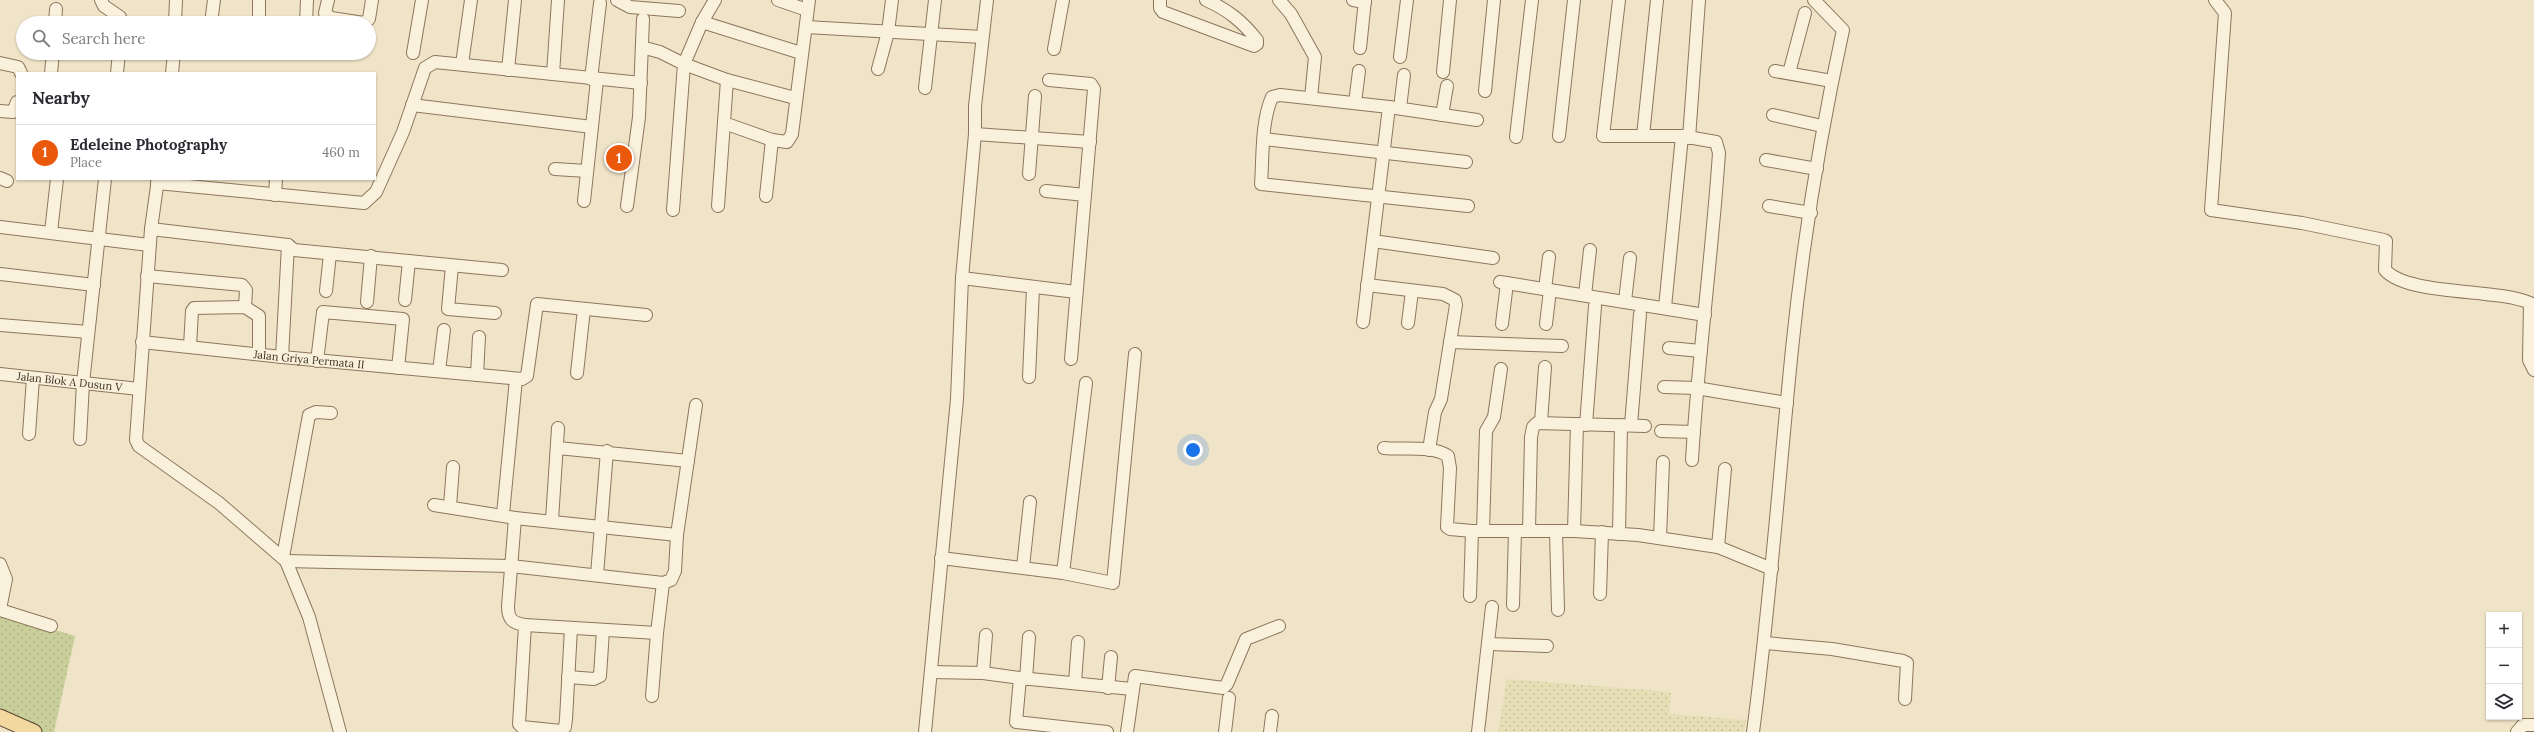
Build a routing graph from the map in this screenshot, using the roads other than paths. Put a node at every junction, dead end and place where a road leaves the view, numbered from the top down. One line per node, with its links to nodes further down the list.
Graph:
1 (101, 0): 40 (street)
2 (176, 0): 41 (street)
3 (214, 0): 42 (street)
4 (260, 0): 43 (street)
5 (307, 0): 44 (street)
6 (328, 0): 45 (street)
7 (372, 0): 46 (street)
8 (422, 0): 57 (street)
9 (471, 0): 63 (street)
10 (515, 0): 66 (street)
11 (558, 0): 75 (street)
12 (616, 0): 37 (street)
13 (715, 0): 48 (street)
14 (778, 0): 35 (street)
15 (892, 0): 50 (street)
16 (935, 0): 51 (street)
17 (986, 0): 52 (street)
18 (1063, 0): 54 (street)
19 (1160, 0): 20 (street)
20 (1206, 0)
21 (1279, 0): 87 (street)
22 (1353, 0): 33 (street)
23 (1407, 0): 58 (street)
24 (1450, 0): 73 (street)
25 (1494, 0): 84 (street)
26 (1532, 0): 102 (street)
27 (1574, 0): 100 (street)
28 (1618, 0): 101 (street)
29 (1657, 0): 101 (street)
30 (1699, 0): 103 (street)
31 (1814, 0): 80 (street)
32 (2215, 0): 192 (street)
33 (1365, 1): 53 (street)
34 (600, 3): 77 (street)
35 (808, 5): 49 (street)
36 (56, 9): 39 (street)
37 (679, 10)
38 (1805, 13): 74 (street)
39 (56, 16)
40 (120, 16)
41 (175, 16)
42 (211, 16)
43 (259, 16)
44 (306, 16)
45 (329, 16)
46 (369, 16)
47 (643, 19): 55 (street)
48 (702, 22): 56 (street); 64 (street)
49 (806, 27): 50 (street); 56 (street)
50 (888, 32): 51 (street); 65 (street)
51 (932, 34): 52 (street); 83 (street)
52 (982, 37): 99 (street)
53 (1360, 48)
54 (1054, 49)
55 (642, 50): 64 (street); 81 (street)
56 (801, 53): 86 (street)
57 (413, 54)
58 (1400, 57)
59 (52, 60): 70 (street)
60 (118, 60): 71 (street)
61 (173, 60): 72 (street)
62 (0, 63): 69 (street)
63 (462, 64): 66 (street); 90 (street)
64 (684, 64): 78 (street); 130 (street)
65 (878, 69)
66 (508, 70): 75 (street)
67 (1775, 70): 74 (street)
68 (1359, 71): 88 (street)
69 (20, 72)
70 (51, 72)
71 (117, 72)
72 (172, 72)
73 (1443, 72)
74 (1789, 73): 80 (street)
75 (553, 74): 77 (street)
76 (1404, 75): 91 (street)
77 (594, 80): 81 (street); 98 (street)
78 (727, 80): 86 (street); 96 (street)
79 (1049, 80): 107 (street)
80 (1832, 81): 97 (street)
81 (641, 83): 126 (street)
82 (1447, 86): 93 (street)
83 (925, 88)
84 (1485, 91)
85 (1035, 96): 104 (street)
86 (795, 98): 106 (street)
87 (1310, 98): 88 (street); 105 (street)
88 (1355, 103): 91 (street)
89 (16, 104): 92 (street)
90 (412, 105): 98 (street); 121 (street)
91 (1394, 107): 93 (street); 108 (street)
92 (0, 111)
93 (1442, 115): 95 (street)
94 (1773, 115): 97 (street)
95 (1477, 120)
96 (724, 123): 106 (street); 127 (street)
97 (1822, 126): 112 (street)
98 (592, 127): 113 (street)
99 (975, 134): 104 (street); 150 (street)
100 (1559, 136)
101 (1643, 136): 103 (street)
102 (1516, 137)
103 (1686, 137): 164 (street); 169 (street)
104 (1032, 138): 107 (street); 114 (street)
105 (1264, 139): 108 (street); 123 (street)
106 (772, 140): 124 (street)
107 (1090, 142): 122 (street)
108 (1382, 151): 110 (street); 123 (street)
109 (1766, 160): 112 (street)
110 (1466, 162)
111 (555, 169): 113 (street)
112 (1817, 169): 131 (street)
113 (587, 171): 125 (street)
114 (1029, 174)
115 (56, 180): 134 (street)
116 (104, 180): 135 (street)
117 (276, 180): 121 (street)
118 (158, 181): 119 (street); 133 (street)
119 (227, 184): 121 (street)
120 (1046, 191): 122 (street)
121 (275, 195)
122 (1085, 195): 157 (street)
123 (1378, 195): 128 (street); 136 (street)
124 (766, 196)
125 (584, 201)
126 (627, 206)
127 (718, 206)
128 (1468, 206)
129 (1769, 206): 131 (street)
130 (673, 210)
131 (1811, 213): 205 (street)
132 (0, 227): 134 (street)
133 (151, 229): 137 (street); 138 (street)
134 (51, 232): 135 (street)
135 (97, 238): 137 (street); 151 (street)
136 (1373, 241): 143 (street); 152 (street)
137 (149, 245): 149 (street)
138 (288, 245): 140 (street); 186 (street)
139 (1590, 250): 158 (street)
140 (330, 254): 141 (street); 155 (street)
141 (371, 256): 145 (street); 161 (street)
142 (1548, 257): 154 (street)
143 (1493, 258)
144 (1630, 258): 160 (street)
145 (409, 261): 146 (street); 159 (street)
146 (452, 266): 147 (street); 166 (street)
147 (502, 270)
148 (0, 274): 151 (street)
149 (147, 276): 163 (street); 178 (street)
150 (962, 278): 153 (street); 243 (street)
151 (94, 285): 176 (street)
152 (1367, 285): 156 (street); 170 (street)
153 (1033, 288): 157 (street); 197 (street)
154 (1548, 290): 158 (street); 172 (street); 173 (street)
155 (326, 291)
156 (1412, 291): 171 (street); 179 (street)
157 (1076, 292): 187 (street)
158 (1585, 295): 160 (street)
159 (405, 300)
160 (1625, 301): 164 (street)
161 (367, 302)
162 (1595, 306): 209 (street)
163 (245, 307): 180 (street); 184 (street)
164 (1665, 307): 169 (street)
165 (584, 309): 168 (street); 194 (street); 199 (street)
166 (495, 313)
167 (1640, 314): 210 (street)
168 (646, 315)
169 (1705, 315): 183 (street)
170 (1363, 322)
171 (1408, 323)
172 (1502, 324)
173 (1546, 324)
174 (0, 325): 176 (street)
175 (444, 330): 193 (street)
176 (88, 332): 200 (street)
177 (479, 337): 196 (street)
178 (142, 342): 180 (street, Jalan Griya Permata II); 204 (street)
179 (1450, 342): 181 (street); 219 (street)
180 (190, 346): 184 (street, Jalan Griya Permata II)
181 (1562, 346)
182 (1669, 348): 183 (street)
183 (1701, 351): 203 (street)
184 (259, 354): 186 (street, Jalan Griya Permata II)
185 (1135, 354): 249 (street)
186 (282, 358): 188 (street, Jalan Griya Permata II)
187 (1071, 359)
188 (317, 361): 190 (street, Jalan Griya Permata II); 190 (street)
189 (1545, 367): 208 (street)
190 (398, 368): 193 (street, Jalan Griya Permata II)
191 (1501, 369): 233 (street)
192 (2534, 370)
193 (439, 371): 196 (street, Jalan Griya Permata II)
194 (577, 373)
195 (0, 374): 198 (street, Jalan Blok A Dusun V)
196 (476, 375): 199 (street, Jalan Griya Permata II)
197 (1029, 377)
198 (34, 378): 200 (street, Jalan Blok A Dusun V); 215 (street)
199 (516, 379): 229 (street)
200 (83, 383): 204 (street, Jalan Blok A Dusun V); 216 (street)
201 (1086, 383): 249 (street)
202 (1664, 387): 203 (street)
203 (1696, 388): 205 (street); 214 (street)
204 (139, 389): 244 (street)
205 (1787, 403): 248 (street)
206 (696, 405): 221 (street)
207 (331, 413): 244 (street)
208 (1541, 422): 209 (street); 235 (street)
209 (1581, 424): 210 (street); 237 (street)
210 (1626, 425): 211 (street); 239 (street)
211 (1645, 426)
212 (558, 428): 217 (street)
213 (1661, 431): 214 (street)
214 (1694, 432): 222 (street)
215 (29, 434)
216 (80, 439)
217 (558, 448): 220 (street); 231 (street)
218 (1384, 448): 219 (street)
219 (1429, 450): 233 (street)
220 (607, 451): 221 (street); 232 (street)
221 (688, 460): 240 (street)
222 (1692, 460)
223 (1663, 462): 241 (street)
224 (453, 467): 228 (street)
225 (1725, 469): 242 (street)
226 (1030, 502): 247 (street)
227 (434, 505): 228 (street)
228 (450, 506): 229 (street)
229 (503, 514): 230 (street)
230 (515, 518): 231 (street); 246 (street)
231 (552, 520): 232 (street)
232 (603, 526): 240 (street); 250 (street)
233 (1478, 531): 234 (street); 253 (street)
234 (1515, 531): 235 (street); 254 (street)
235 (1529, 531): 236 (street)
236 (1556, 531): 237 (street); 257 (street)
237 (1574, 531): 238 (street)
238 (1602, 532): 239 (street); 252 (street)
239 (1619, 534): 241 (street)
240 (677, 535): 251 (street)
241 (1660, 538): 242 (street)
242 (1718, 547): 248 (street)
243 (941, 558): 247 (street); 271 (street)
244 (285, 559): 246 (street); 287 (street)
245 (0, 564): 256 (street)
246 (511, 566): 250 (street); 258 (street)
247 (1023, 568): 249 (street)
248 (1772, 569): 267 (street)
249 (1063, 573)
250 (597, 575): 251 (street)
251 (663, 583): 263 (street)
252 (1600, 594)
253 (1470, 596)
254 (1513, 605)
255 (1492, 607): 268 (street)
256 (0, 609): 259 (street)
257 (1558, 610)
258 (525, 625): 261 (street); 273 (street)
259 (51, 626)
260 (1278, 626): 277 (street)
261 (571, 628): 262 (street); 273 (street)
262 (603, 630): 263 (street); 273 (street)
263 (657, 633): 278 (street)
264 (986, 635): 272 (street)
265 (1029, 637): 274 (street)
266 (1078, 642): 275 (street)
267 (1765, 643): 280 (street); 295 (street)
268 (1488, 644): 269 (street); 294 (street)
269 (1547, 646)
270 (1111, 657): 276 (street)
271 (931, 672): 272 (street); 288 (street)
272 (983, 673): 274 (street)
273 (568, 677)
274 (1023, 679): 275 (street); 284 (street)
275 (1075, 682): 276 (street)
276 (1108, 688): 277 (street)
277 (1132, 689): 291 (street)
278 (652, 696)
279 (1229, 698): 292 (street)
280 (1905, 699)
281 (0, 716): 286 (main road)
282 (1272, 716): 293 (street)
283 (2534, 725): 296 (street)
284 (1016, 727): 285 (street)
285 (1062, 729): 289 (street)
286 (34, 732)
287 (340, 732)
288 (925, 732)
289 (1103, 732): 290 (street)
290 (1107, 732)
291 (1127, 732)
292 (1225, 732)
293 (1270, 732)
294 (1478, 732)
295 (1753, 732)
296 (2517, 732)

